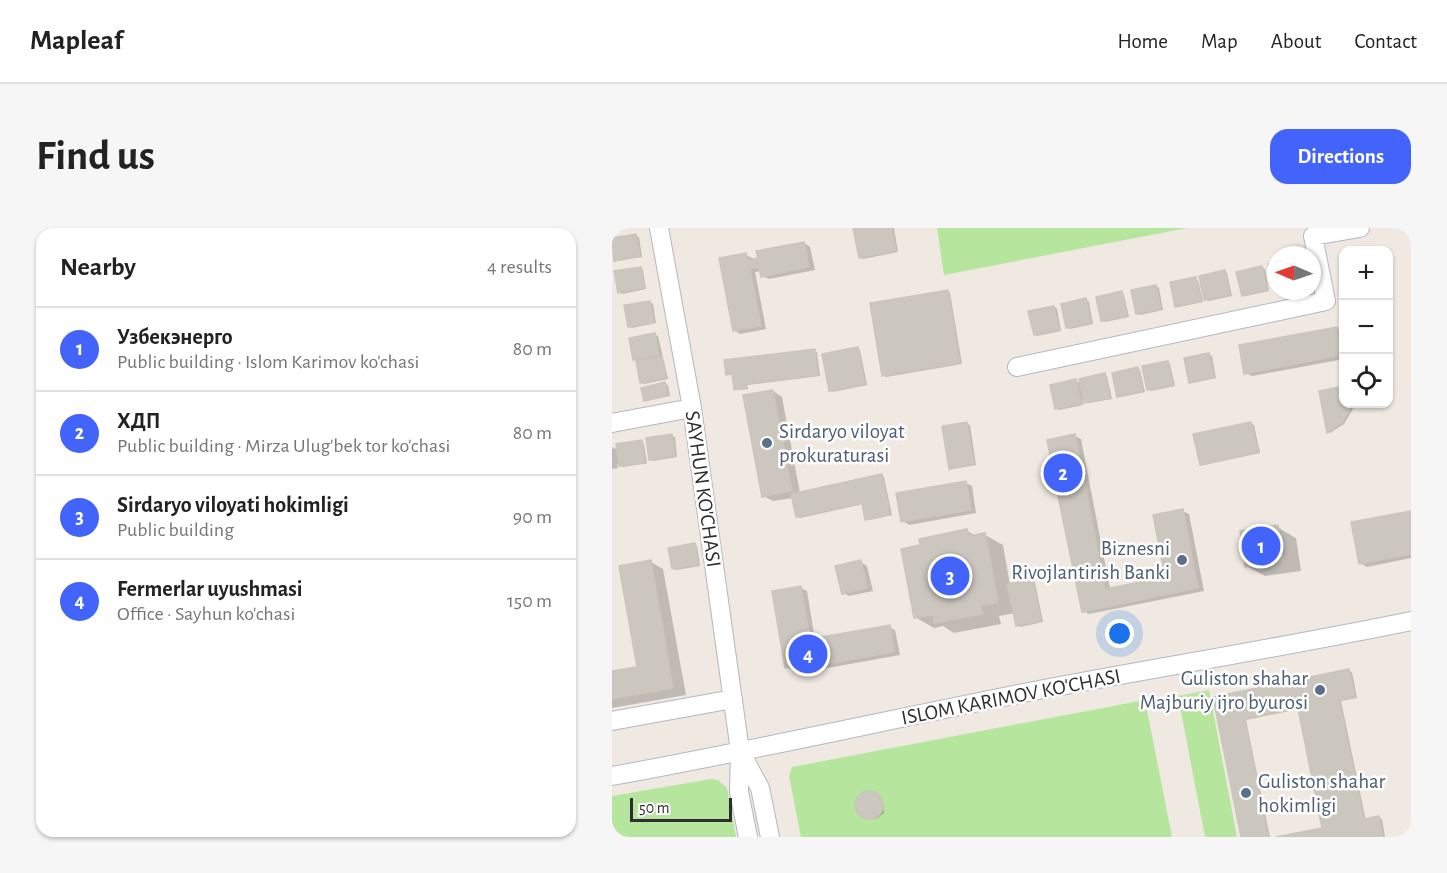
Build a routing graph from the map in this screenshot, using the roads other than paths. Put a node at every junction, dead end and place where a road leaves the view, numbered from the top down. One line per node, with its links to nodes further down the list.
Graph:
1 (659, 228): 5 (street, SAYHUN KO'CHASI)
2 (1360, 228): 3 (street)
3 (1312, 232): 4 (street)
4 (1017, 367)
5 (692, 408): 6 (street); 8 (street, SAYHUN KO'CHASI)
6 (612, 423)
7 (1411, 621): 10 (street, ISLOM KARIMOV KO'CHASI)
8 (733, 699): 9 (street); 10 (street, SAYHUN KO'CHASI)
9 (612, 721)
10 (740, 751): 11 (street, ISLOM KARIMOV KO'CHASI); 12 (street, SAYHUN KO'CHASI); 13 (street, SAYHUN KO'CHASI)
11 (612, 776)
12 (748, 837)
13 (770, 837)

